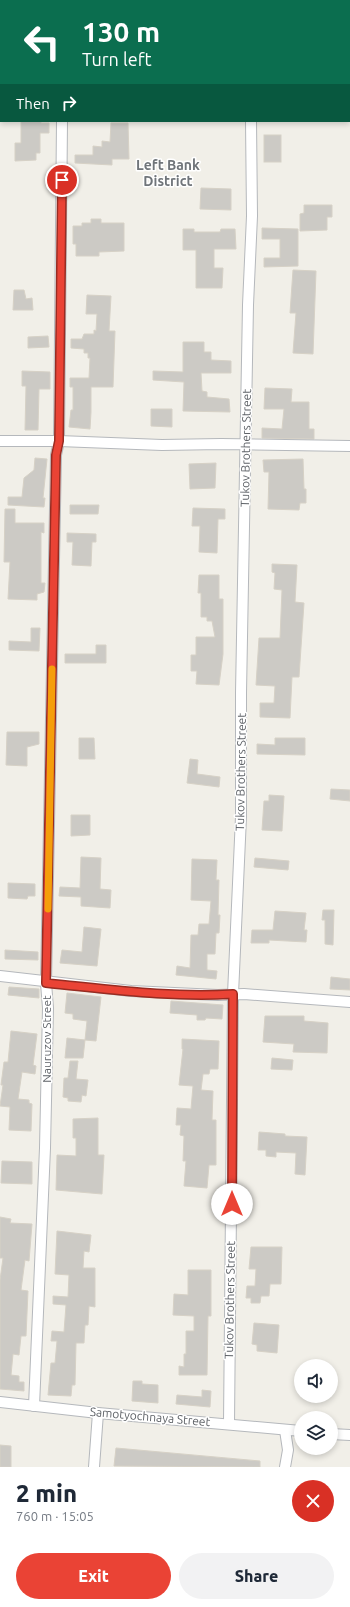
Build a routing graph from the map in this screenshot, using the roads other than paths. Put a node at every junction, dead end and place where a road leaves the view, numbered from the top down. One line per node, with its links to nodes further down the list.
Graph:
1 (62, 122): 4 (street, Nauruzov Street)
2 (251, 122): 5 (street, Tukov Brothers Street)
3 (0, 441): 4 (street)
4 (59, 441): 5 (street); 8 (street, Nauruzov Street)
5 (246, 444): 6 (street); 9 (street, Tukov Brothers Street)
6 (350, 446)
7 (0, 976): 8 (street)
8 (46, 983): 9 (street); 12 (street, Nauruzov Street)
9 (233, 994): 10 (street); 14 (street, Tukov Brothers Street)
10 (350, 1002)
11 (0, 1402): 12 (street, Samotyochnaya Street)
12 (34, 1406): 13 (street, Samotyochnaya Street)
13 (98, 1413): 14 (street, Samotyochnaya Street); 19 (street)
14 (229, 1424): 15 (street, Samotyochnaya Street)
15 (285, 1430): 16 (street, Samotyochnaya Street); 20 (street)
16 (294, 1431)
17 (338, 1434): 18 (street)
18 (350, 1435)
19 (94, 1467)
20 (285, 1467)

